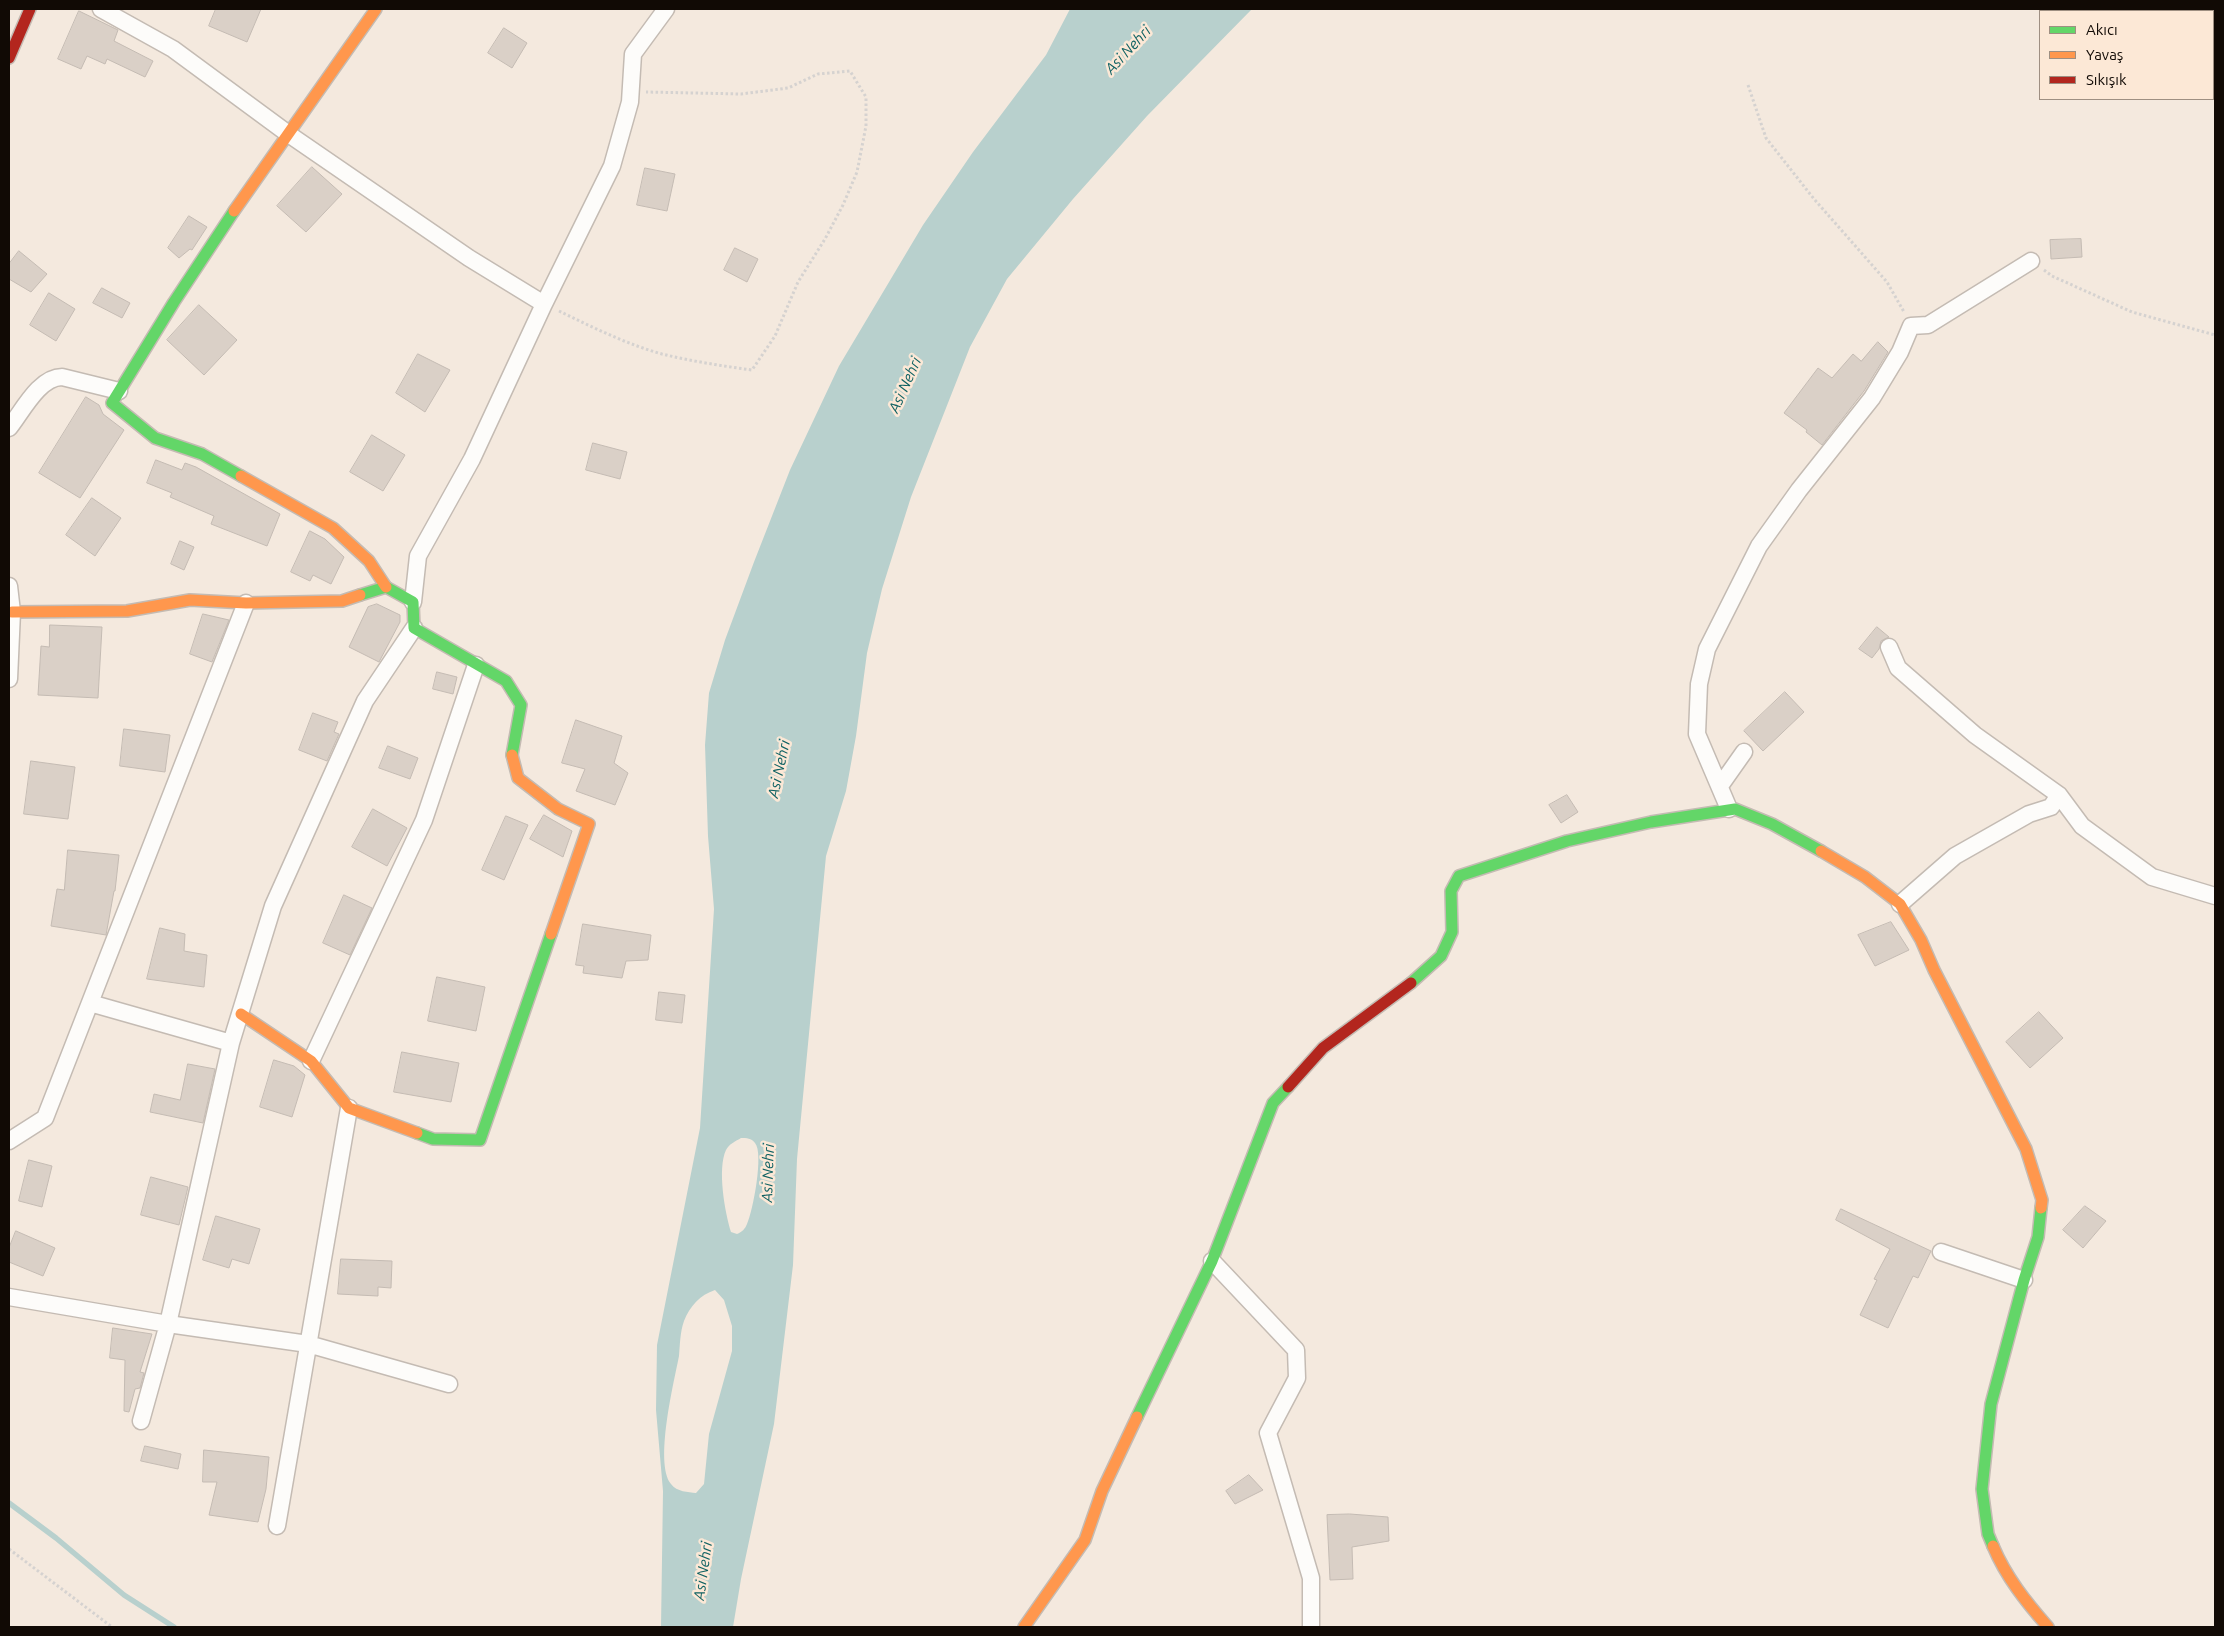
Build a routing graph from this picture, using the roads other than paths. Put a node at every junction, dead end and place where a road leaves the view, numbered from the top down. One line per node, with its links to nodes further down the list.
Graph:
1 (30, 9): 5 (main road)
2 (101, 9): 6 (street)
3 (376, 9): 6 (main road)
4 (666, 9): 8 (street)
5 (9, 58)
6 (286, 133): 8 (street); 9 (main road)
7 (2032, 261): 21 (street)
8 (544, 304): 13 (street)
9 (119, 391): 10 (street); 12 (main road)
10 (9, 428)
11 (9, 586): 15 (street)
12 (386, 588): 13 (main road); 14 (main road)
13 (413, 602): 16 (main road)
14 (246, 603): 15 (main road); 26 (street)
15 (12, 612): 19 (street)
16 (414, 628): 18 (main road); 27 (street)
17 (1889, 647): 22 (street)
18 (476, 665): 29 (street); 30 (main road)
19 (9, 679)
20 (1744, 752): 21 (street)
21 (1720, 786): 23 (street)
22 (2059, 795): 24 (street); 25 (street)
23 (1729, 809): 25 (main road); 33 (main road)
24 (2215, 896)
25 (1900, 904): 34 (main road)
26 (90, 1003): 28 (street); 31 (street)
27 (241, 1014): 28 (street); 29 (main road)
28 (232, 1043): 36 (street)
29 (311, 1061): 30 (main road)
30 (349, 1108): 37 (street)
31 (9, 1141)
32 (1941, 1252): 34 (street)
33 (1212, 1261): 41 (main road); 42 (street)
34 (2024, 1280): 43 (main road)
35 (9, 1297): 36 (street)
36 (168, 1324): 37 (street); 39 (street)
37 (308, 1344): 38 (street); 40 (street)
38 (449, 1384)
39 (141, 1421)
40 (277, 1526)
41 (1024, 1627)
42 (1311, 1627)
43 (2048, 1627)

